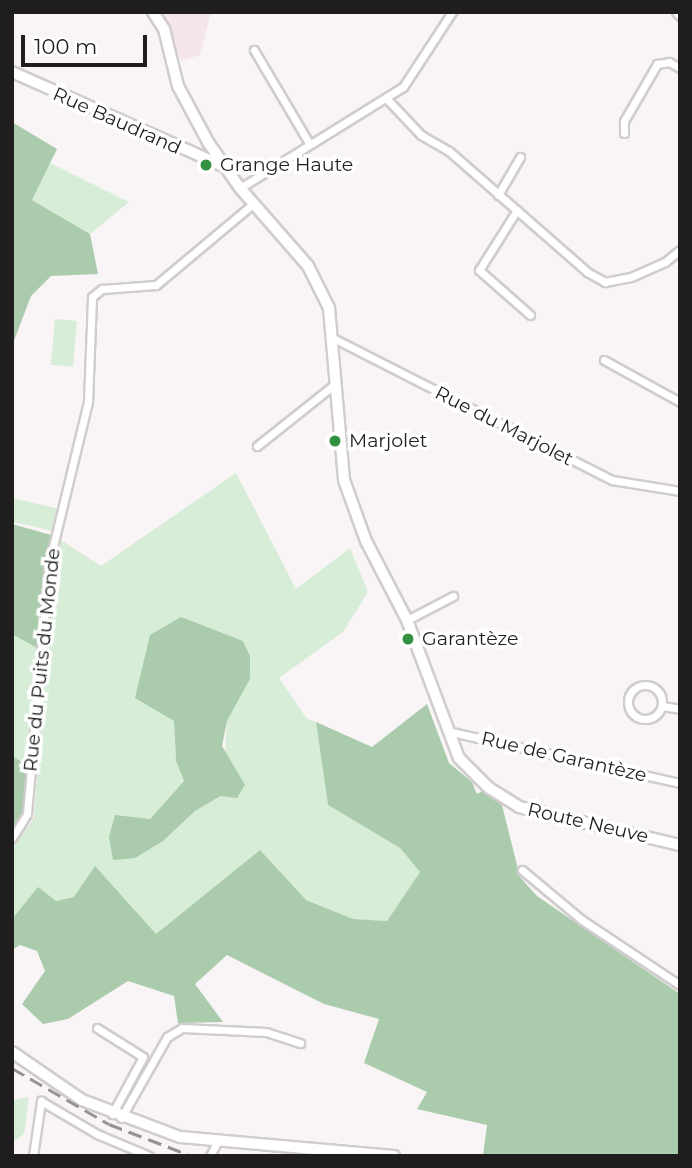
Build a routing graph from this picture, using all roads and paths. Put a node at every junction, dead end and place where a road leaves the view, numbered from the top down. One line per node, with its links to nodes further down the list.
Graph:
1 (153, 12): 10 (street, Route Neuve)
2 (452, 12): 8 (street)
3 (676, 12): 4 (street)
4 (680, 16)
5 (254, 50): 11 (street)
6 (680, 68): 9 (street)
7 (12, 72): 12 (street, Rue Baudrand)
8 (386, 98): 11 (street); 16 (street)
9 (624, 133)
10 (208, 142): 12 (street); 14 (street, Route Neuve)
11 (309, 143): 15 (street)
12 (191, 154): 14 (street, Rue Baudrand)
13 (520, 157): 16 (street)
14 (223, 166): 15 (street, Route Neuve)
15 (240, 188): 17 (street, Route Neuve)
16 (498, 195): 18 (street)
17 (253, 204): 21 (street, Route Neuve); 33 (street, Rue du Puits du Monde)
18 (517, 210): 19 (street); 20 (street)
19 (680, 250)
20 (530, 315)
21 (335, 339): 23 (street, Route Neuve); 26 (street, Rue du Marjolet)
22 (604, 360): 24 (street)
23 (335, 384): 25 (street); 28 (street, Route Neuve)
24 (680, 402)
25 (257, 446)
26 (680, 491)
27 (453, 596): 28 (street)
28 (407, 620): 31 (street, Route Neuve)
29 (662, 706): 29 (street); 30 (street)
30 (680, 709)
31 (447, 731): 32 (street, Rue de Garantèze); 34 (street, Route Neuve)
32 (680, 783)
33 (12, 838)
34 (680, 845)
35 (522, 870): 36 (street)
36 (680, 985)
37 (97, 1028): 40 (street)
38 (299, 1043): 40 (street)
39 (12, 1052): 40 (street)
40 (117, 1117): 41 (street)
41 (217, 1142): 42 (street); 45 (street)
42 (368, 1155): 46 (street)
43 (33, 1156): 44 (street)
44 (149, 1156)
45 (210, 1156)
46 (394, 1156)

